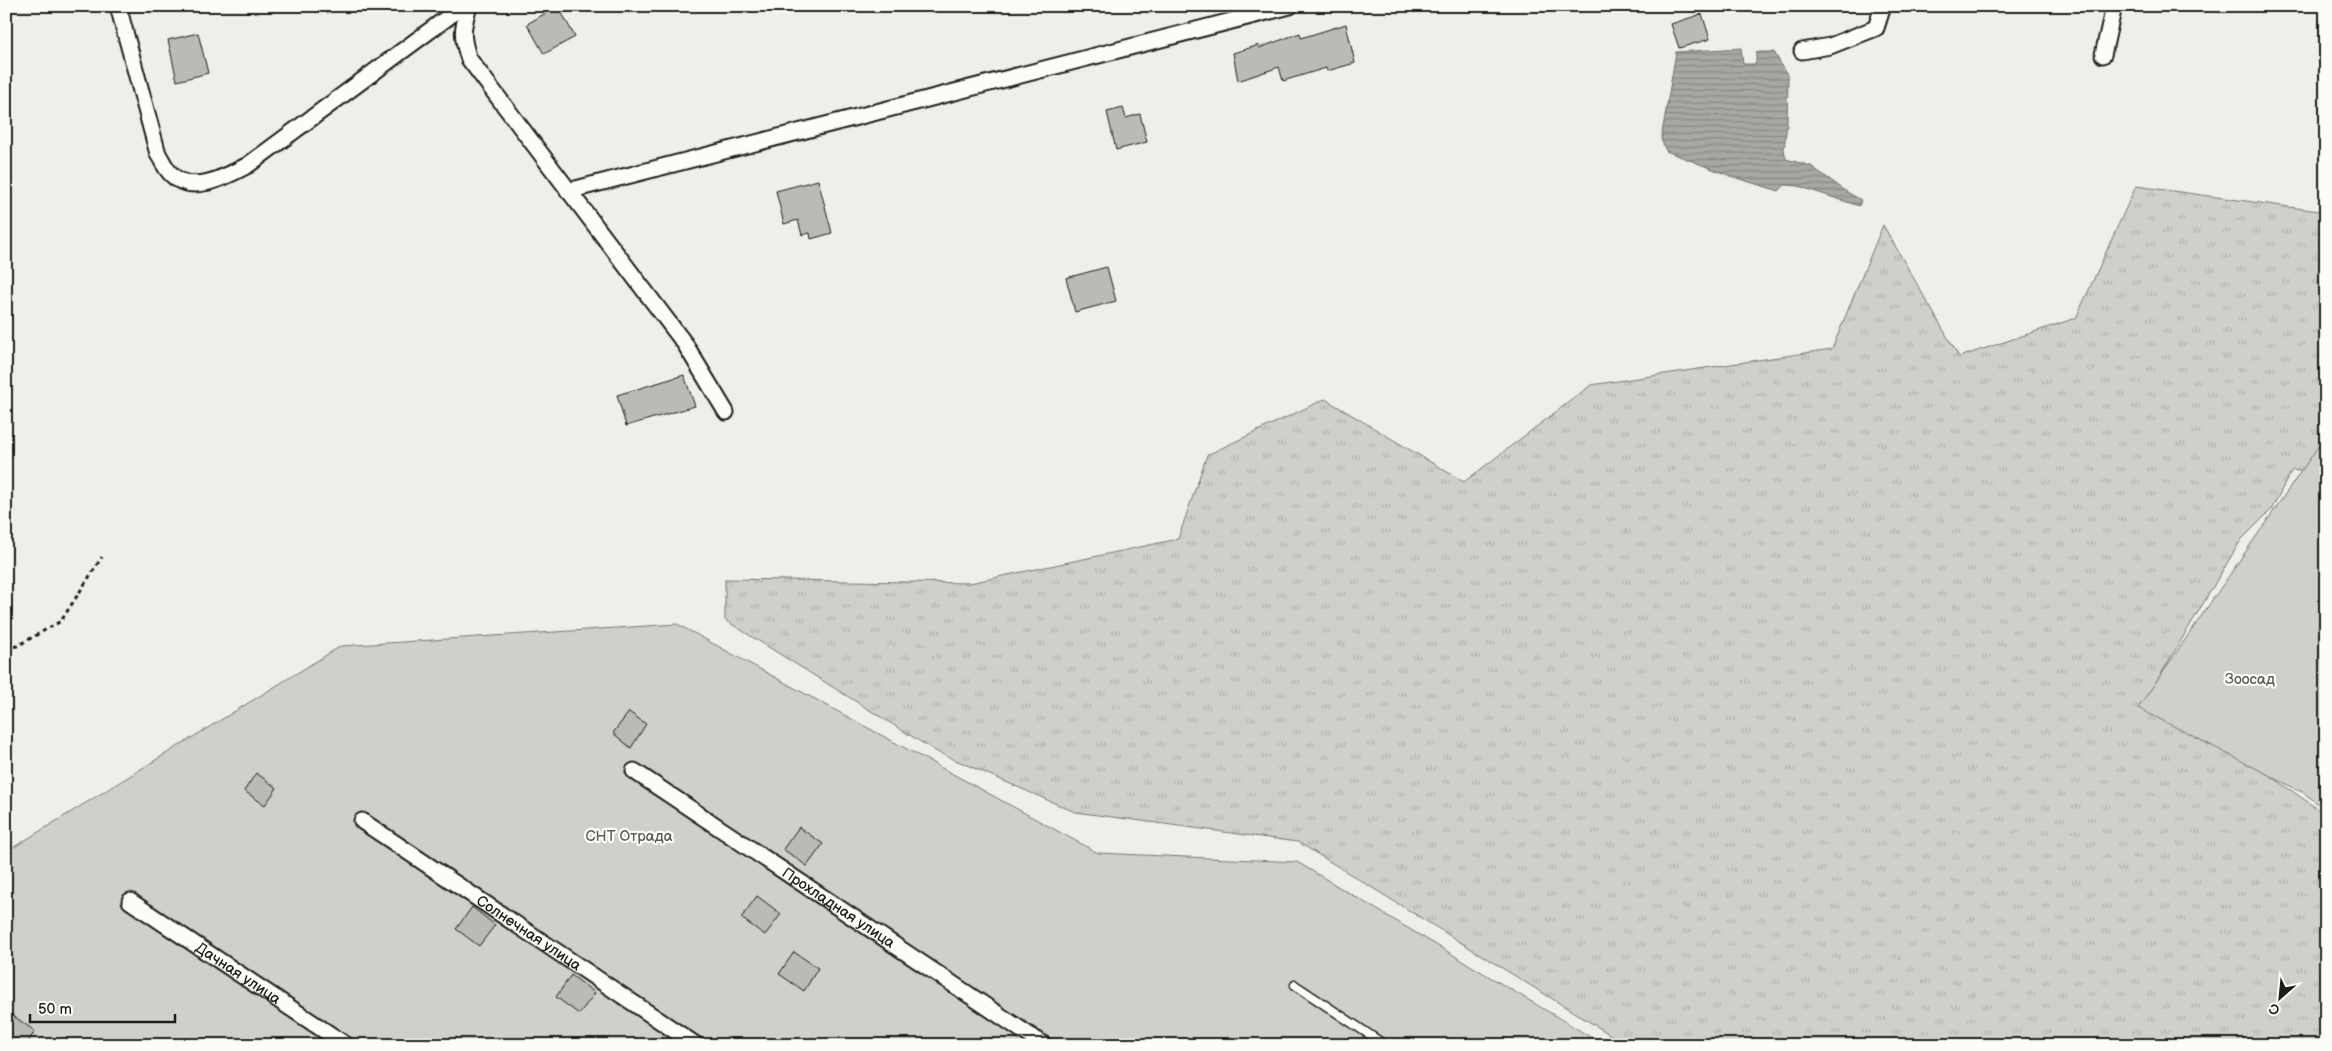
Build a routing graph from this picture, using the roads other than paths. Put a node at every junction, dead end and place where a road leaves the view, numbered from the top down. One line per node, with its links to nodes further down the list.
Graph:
1 (118, 6): 2 (street)
2 (463, 6)
3 (469, 6): 9 (street)
4 (1290, 6): 9 (street)
5 (1883, 6): 7 (street)
6 (2114, 6): 8 (street)
7 (1802, 51)
8 (2103, 55)
9 (568, 191): 10 (street)
10 (726, 412)
11 (634, 771): 17 (street, Прохладная улица)
12 (362, 821): 16 (street, Солнечная улица)
13 (130, 901): 15 (street, Дачная улица)
14 (1295, 985): 18 (lane)
15 (346, 1045)
16 (696, 1045)
17 (1044, 1045)
18 (1384, 1045)

